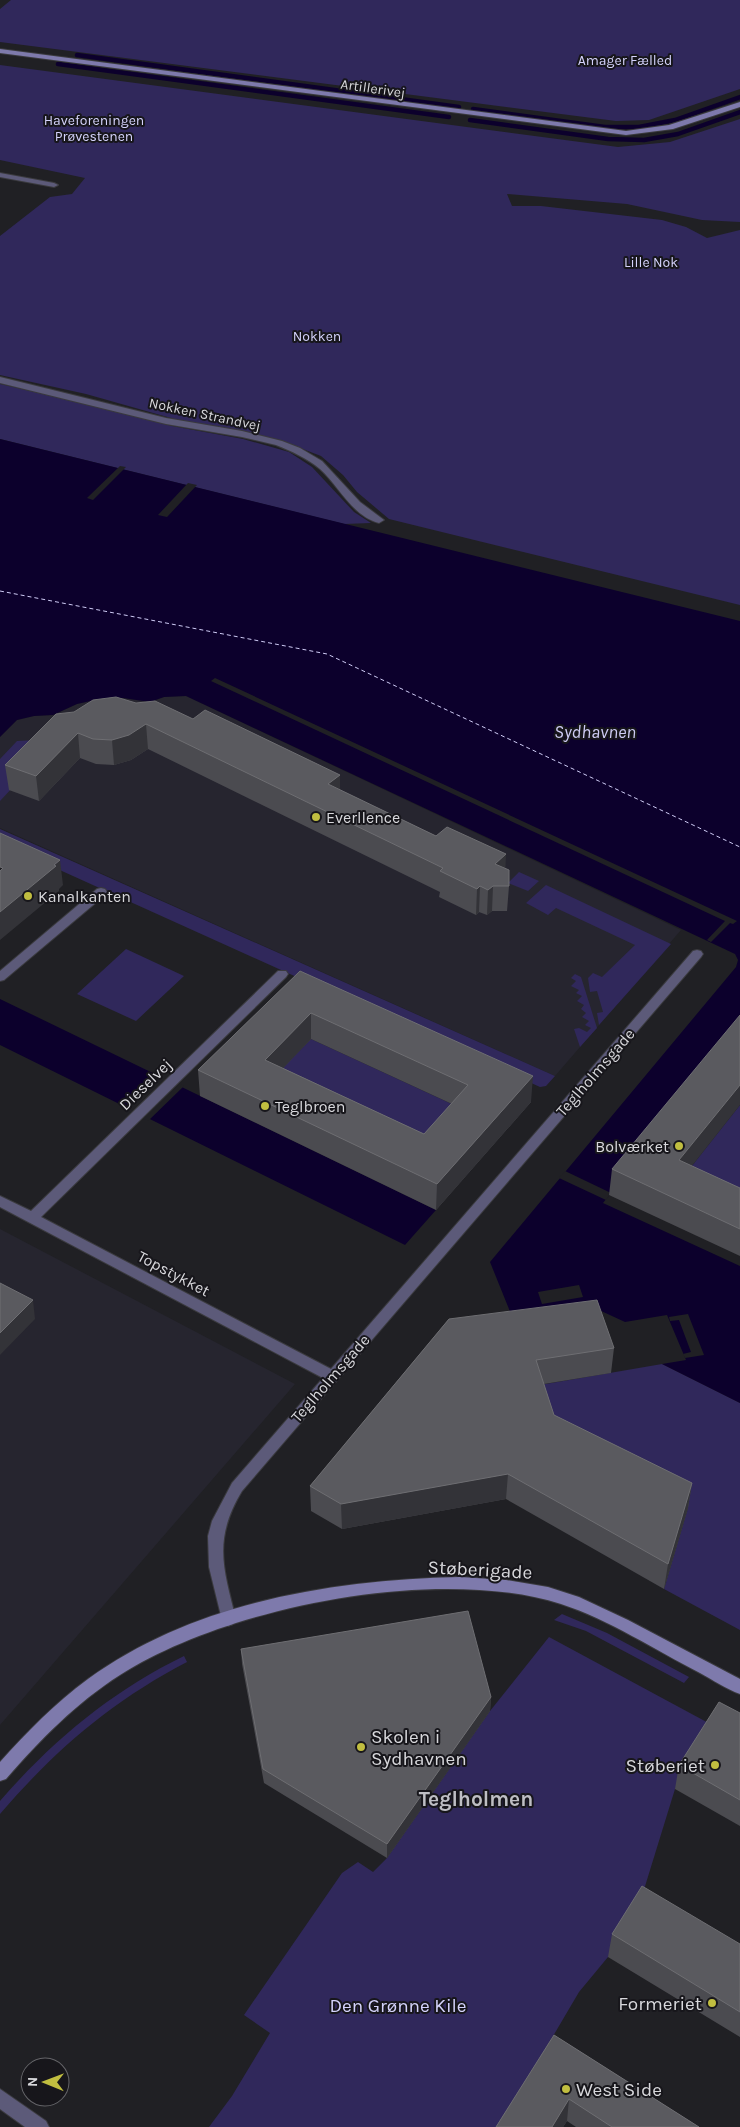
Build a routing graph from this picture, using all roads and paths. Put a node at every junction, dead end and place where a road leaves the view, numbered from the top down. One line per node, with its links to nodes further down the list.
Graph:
1 (0, 51): 2 (street, Artillerivej)
2 (740, 104)
3 (0, 175): 4 (street)
4 (54, 185)
5 (0, 380): 6 (street, Nokken Strandvej)
6 (379, 520)
7 (101, 892): 10 (street)
8 (697, 954): 13 (street, Teglholmsgade)
9 (282, 974): 12 (street, Dieselvej)
10 (0, 978)
11 (0, 1201): 12 (street, Topstykket)
12 (32, 1218): 13 (street, Topstykket)
13 (332, 1376): 14 (street, Teglholmsgade)
14 (228, 1619): 15 (street, Støberigade); 16 (street)
15 (740, 1688)
16 (0, 1774)
17 (0, 2098): 18 (street)
18 (40, 2127)

